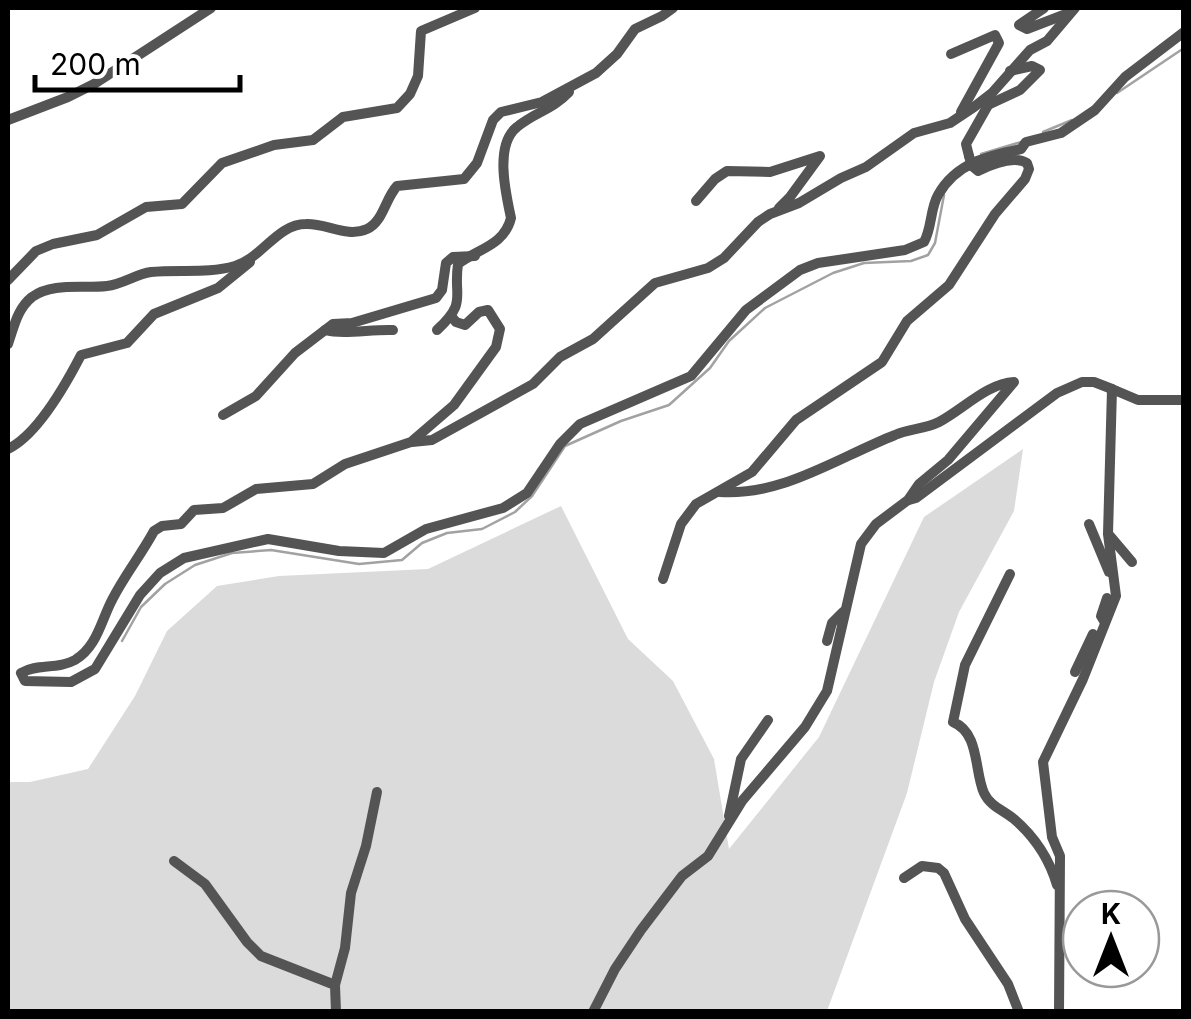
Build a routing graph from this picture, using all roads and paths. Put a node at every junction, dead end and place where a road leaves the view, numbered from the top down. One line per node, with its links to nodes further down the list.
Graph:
1 (211, 8): 12 (street)
2 (476, 8): 17 (street)
3 (672, 8): 9 (street)
4 (1044, 8): 5 (street)
5 (1073, 9): 8 (street)
6 (1184, 32): 26 (street)
7 (950, 54): 11 (street)
8 (1010, 71): 10 (street); 10 (street)
9 (573, 87): 15 (street); 16 (street)
10 (991, 99): 11 (street); 28 (street)
11 (958, 118): 14 (street)
12 (8, 120)
13 (696, 200): 14 (street)
14 (770, 214): 26 (street)
15 (475, 256): 18 (street); 19 (street)
16 (252, 260): 22 (street); 27 (street)
17 (8, 280)
18 (451, 316): 21 (street); 26 (street)
19 (325, 330): 20 (street); 25 (street)
20 (393, 330)
21 (436, 330)
22 (8, 344)
23 (1112, 390): 24 (street); 29 (street); 31 (street)
24 (1184, 400)
25 (223, 415)
26 (411, 442)
27 (8, 449)
28 (720, 492): 29 (street); 34 (street)
29 (908, 500): 37 (street)
30 (1089, 524): 35 (street)
31 (1108, 534): 32 (street); 35 (street)
32 (1132, 562)
33 (1010, 574): 46 (street)
34 (663, 579)
35 (1116, 586): 38 (street)
36 (1107, 598): 38 (street)
37 (844, 611): 39 (street); 43 (street)
38 (1105, 622): 40 (street); 46 (street)
39 (827, 641)
40 (1075, 672)
41 (768, 720): 43 (street)
42 (376, 792): 47 (street)
43 (727, 821): 49 (street)
44 (174, 861): 47 (street)
45 (904, 878): 50 (street)
46 (1060, 895): 51 (street)
47 (335, 985): 48 (street)
48 (336, 1012)
49 (593, 1012)
50 (1019, 1012)
51 (1060, 1012)

